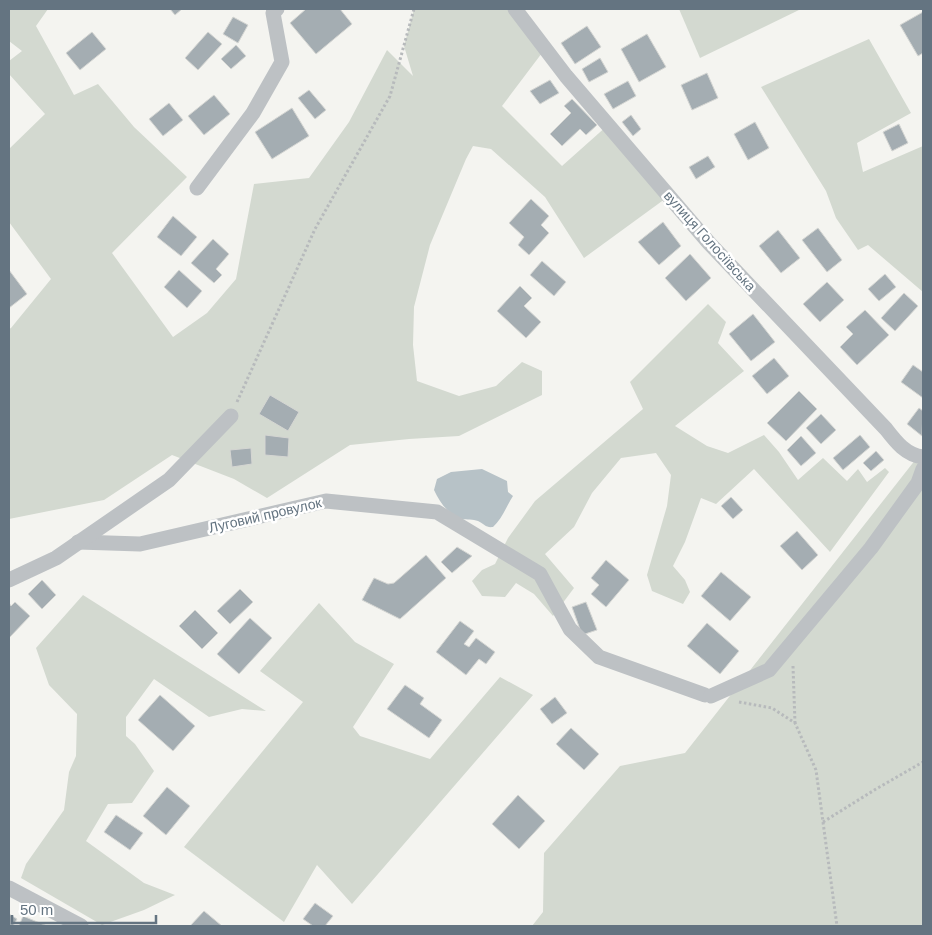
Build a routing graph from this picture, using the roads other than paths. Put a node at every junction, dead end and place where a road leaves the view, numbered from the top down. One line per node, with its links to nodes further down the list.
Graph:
1 (277, 9): 3 (street)
2 (515, 9): 5 (street, вулиця Голосіївська)
3 (197, 188)
4 (231, 416): 6 (street)
5 (922, 461): 6 (street, Луговий провулок)
6 (78, 542): 7 (street)
7 (9, 580)
8 (9, 888): 9 (street)
9 (81, 926)

